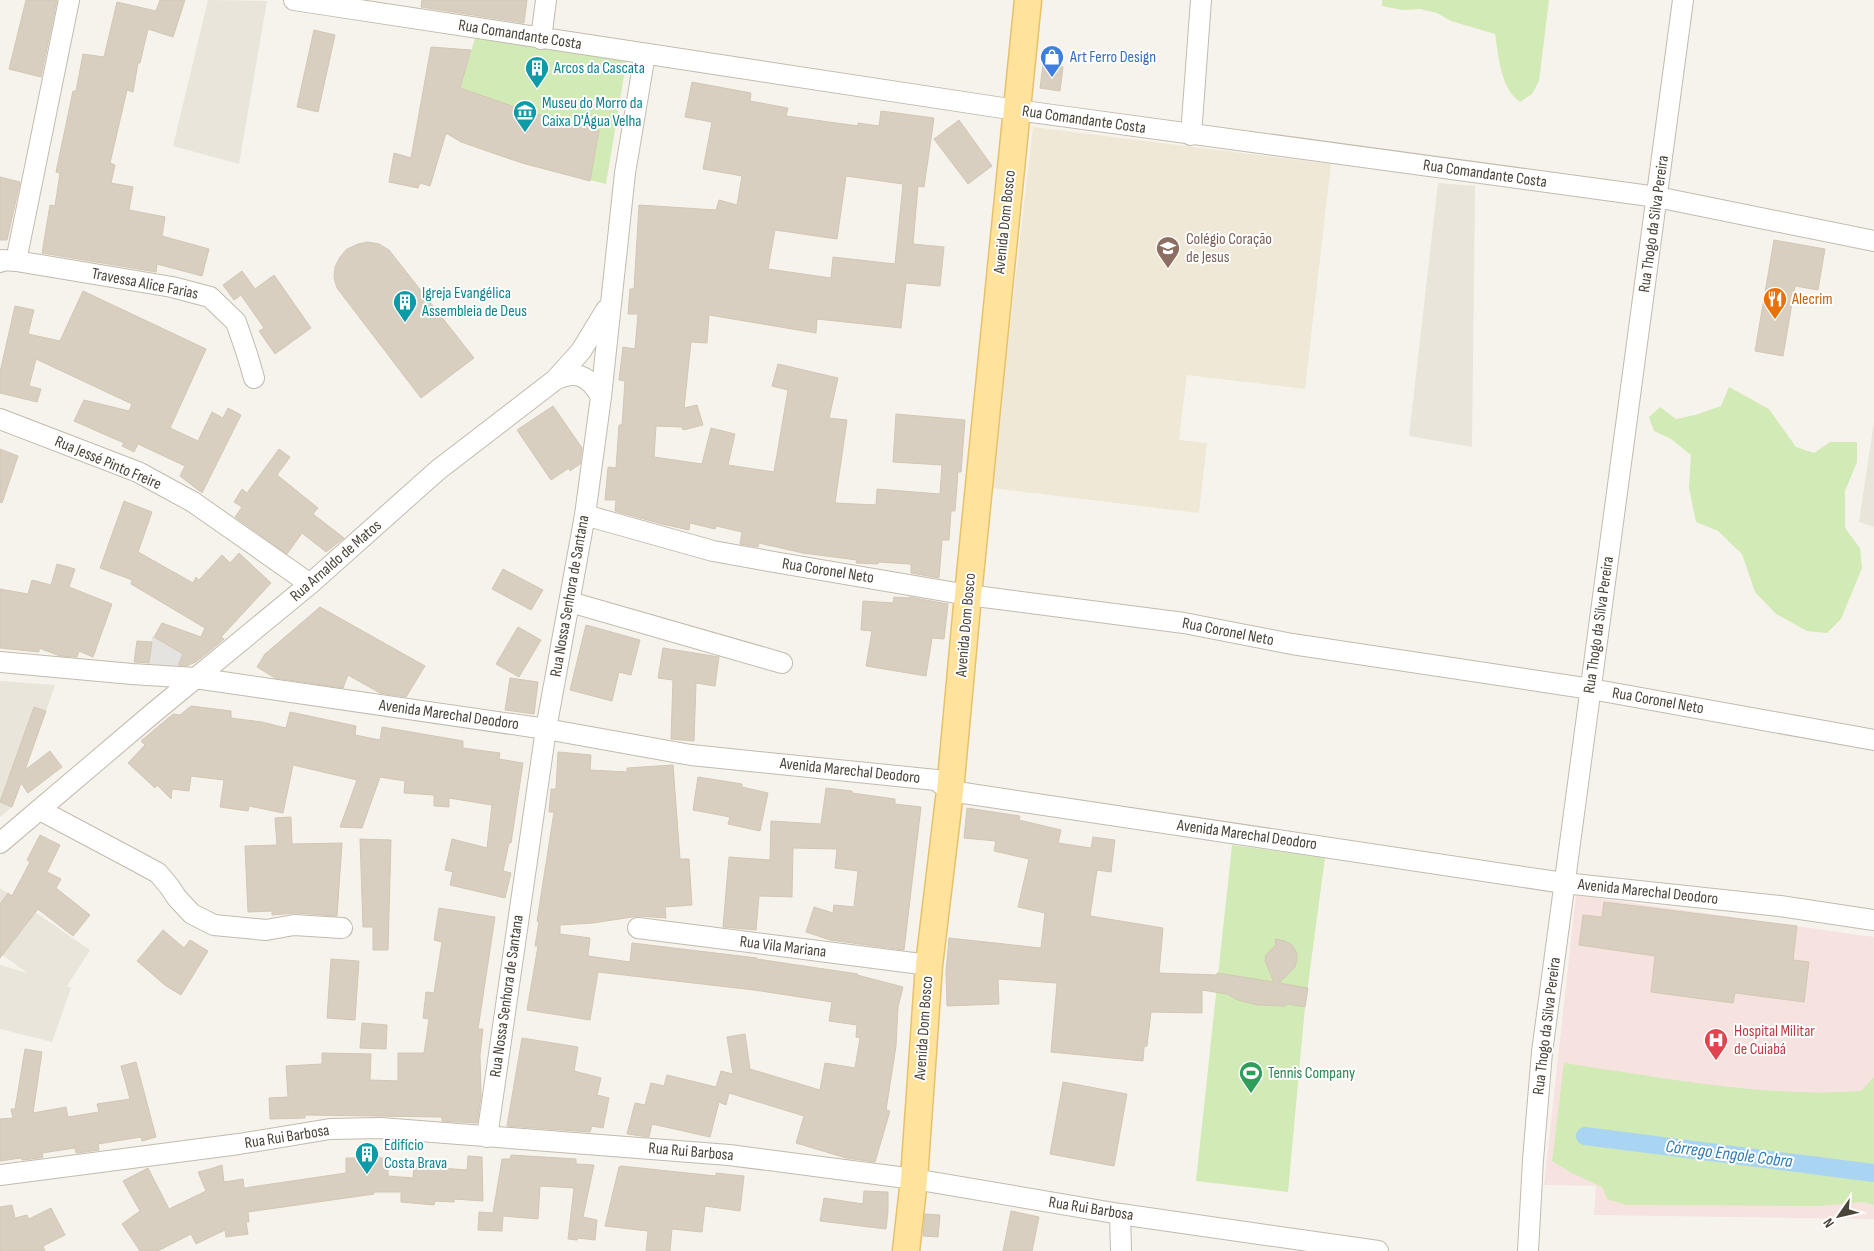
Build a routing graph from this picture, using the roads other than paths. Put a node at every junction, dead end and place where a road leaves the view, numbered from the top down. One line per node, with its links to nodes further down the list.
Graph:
1 (68, 0): 13 (street, Travessa Alice Farias)
2 (294, 0): 7 (street, Rua Comandante Costa)
3 (546, 0): 7 (street)
4 (1028, 0): 9 (main road, Avenida Dom Bosco)
5 (1201, 0): 10 (street)
6 (1683, 0): 11 (street, Rua Thogo da Silva Pereira)
7 (541, 39): 8 (street, Rua Comandante Costa)
8 (645, 54): 9 (street, Rua Comandante Costa); 14 (street, Rua Nossa Senhora de Santana)
9 (1016, 110): 10 (street, Rua Comandante Costa); 21 (main road, Avenida Dom Bosco)
10 (1191, 135): 11 (street, Rua Comandante Costa)
11 (1657, 197): 12 (street, Rua Comandante Costa); 27 (street, Rua Thogo da Silva Pereira)
12 (1874, 241)
13 (8, 262): 15 (street, Travessa Alice Farias)
14 (612, 296): 16 (street, Rua Arnaldo de Matos); 17 (street, Rua Nossa Senhora de Santana)
15 (254, 378)
16 (555, 380): 17 (street); 20 (street, Rua Arnaldo de Matos)
17 (601, 397): 19 (street, Rua Nossa Senhora de Santana)
18 (0, 419): 20 (street, Rua Jessé Pinto Freire)
19 (585, 515): 21 (street, Rua Coronel Neto); 22 (street, Rua Nossa Senhora de Santana)
20 (310, 584): 26 (street, Rua Arnaldo de Matos)
21 (968, 595): 27 (street, Rua Coronel Neto); 31 (main road, Avenida Dom Bosco)
22 (570, 602): 24 (street); 29 (street, Rua Nossa Senhora de Santana)
23 (0, 662): 25 (street, Avenida Marechal Deodoro)
24 (782, 663)
25 (132, 674): 26 (street, Avenida Marechal Deodoro); 28 (street)
26 (195, 678): 28 (street, Rua Arnaldo de Matos); 29 (street, Avenida Marechal Deodoro)
27 (1591, 689): 30 (street, Rua Coronel Neto); 34 (street, Rua Thogo da Silva Pereira)
28 (152, 714): 32 (street, Rua Arnaldo de Matos)
29 (546, 729): 31 (street, Avenida Marechal Deodoro); 39 (street, Rua Nossa Senhora de Santana)
30 (1874, 740)
31 (950, 791): 34 (street, Avenida Marechal Deodoro); 38 (main road, Avenida Dom Bosco)
32 (40, 810): 33 (street, Rua Arnaldo de Matos); 36 (street)
33 (0, 843)
34 (1564, 882): 35 (street, Avenida Marechal Deodoro); 46 (street, Rua Thogo da Silva Pereira)
35 (1874, 920)
36 (342, 928)
37 (638, 928): 38 (street, Rua Vila Mariana)
38 (929, 965): 41 (main road, Avenida Dom Bosco)
39 (487, 1136): 40 (street, Rua Rui Barbosa); 41 (street, Rua Rui Barbosa)
40 (0, 1175)
41 (914, 1179): 42 (street, Rua Rui Barbosa); 43 (main road, Avenida Dom Bosco)
42 (1120, 1214): 44 (street); 45 (street, Rua Rui Barbosa)
43 (906, 1251)
44 (1121, 1251)
45 (1378, 1251)
46 (1528, 1251)

